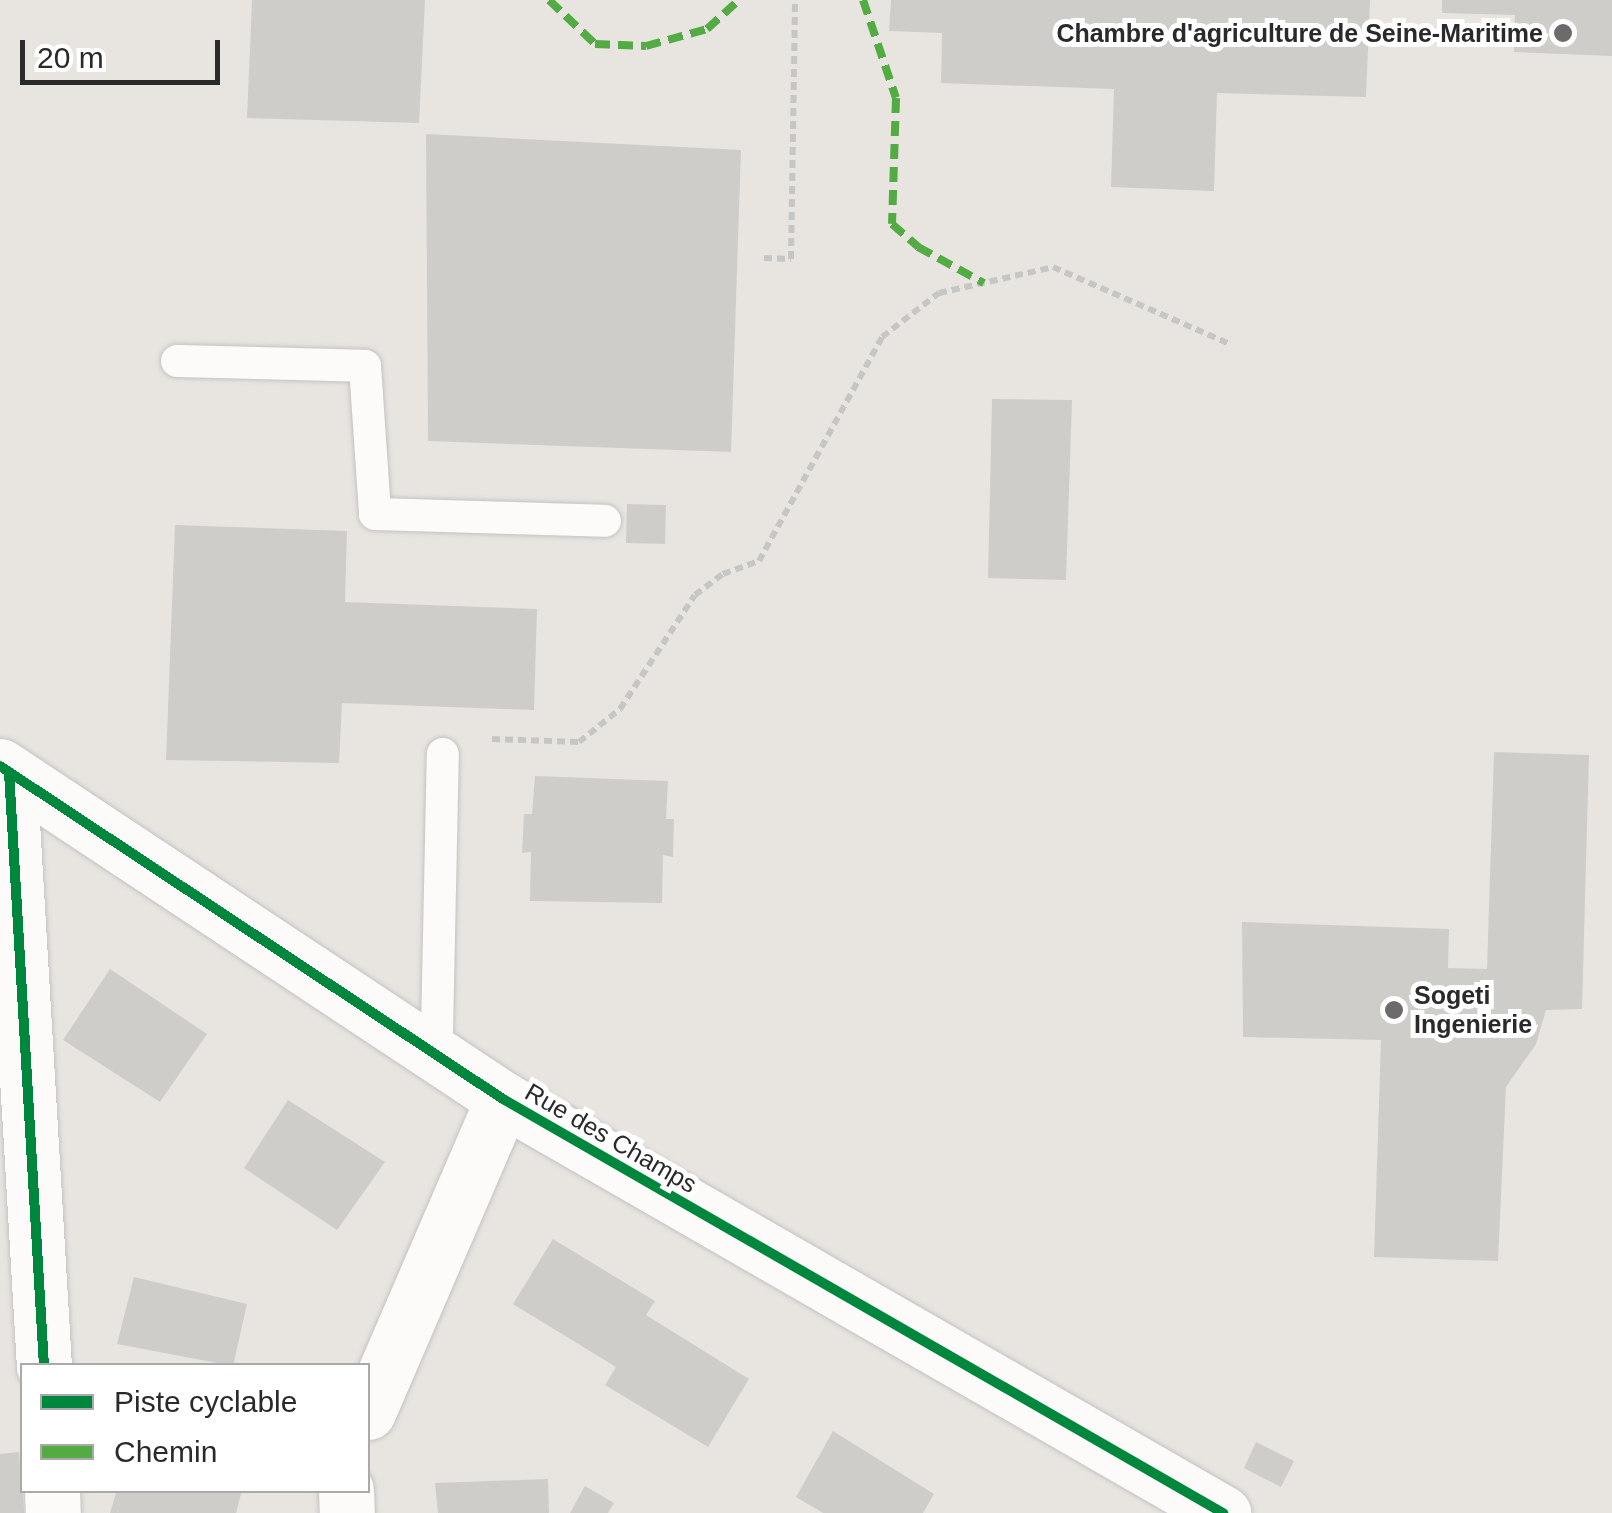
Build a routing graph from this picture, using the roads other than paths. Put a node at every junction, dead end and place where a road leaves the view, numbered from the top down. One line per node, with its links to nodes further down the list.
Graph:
1 (177, 361): 2 (lane)
2 (606, 520)
3 (443, 754): 5 (lane)
4 (4, 769): 5 (street, Rue des Champs); 7 (street)
5 (424, 1046): 6 (street, Rue des Champs)
6 (503, 1099): 8 (street); 9 (street, Rue des Champs)
7 (44, 1363)
8 (370, 1407)
9 (1222, 1513)

